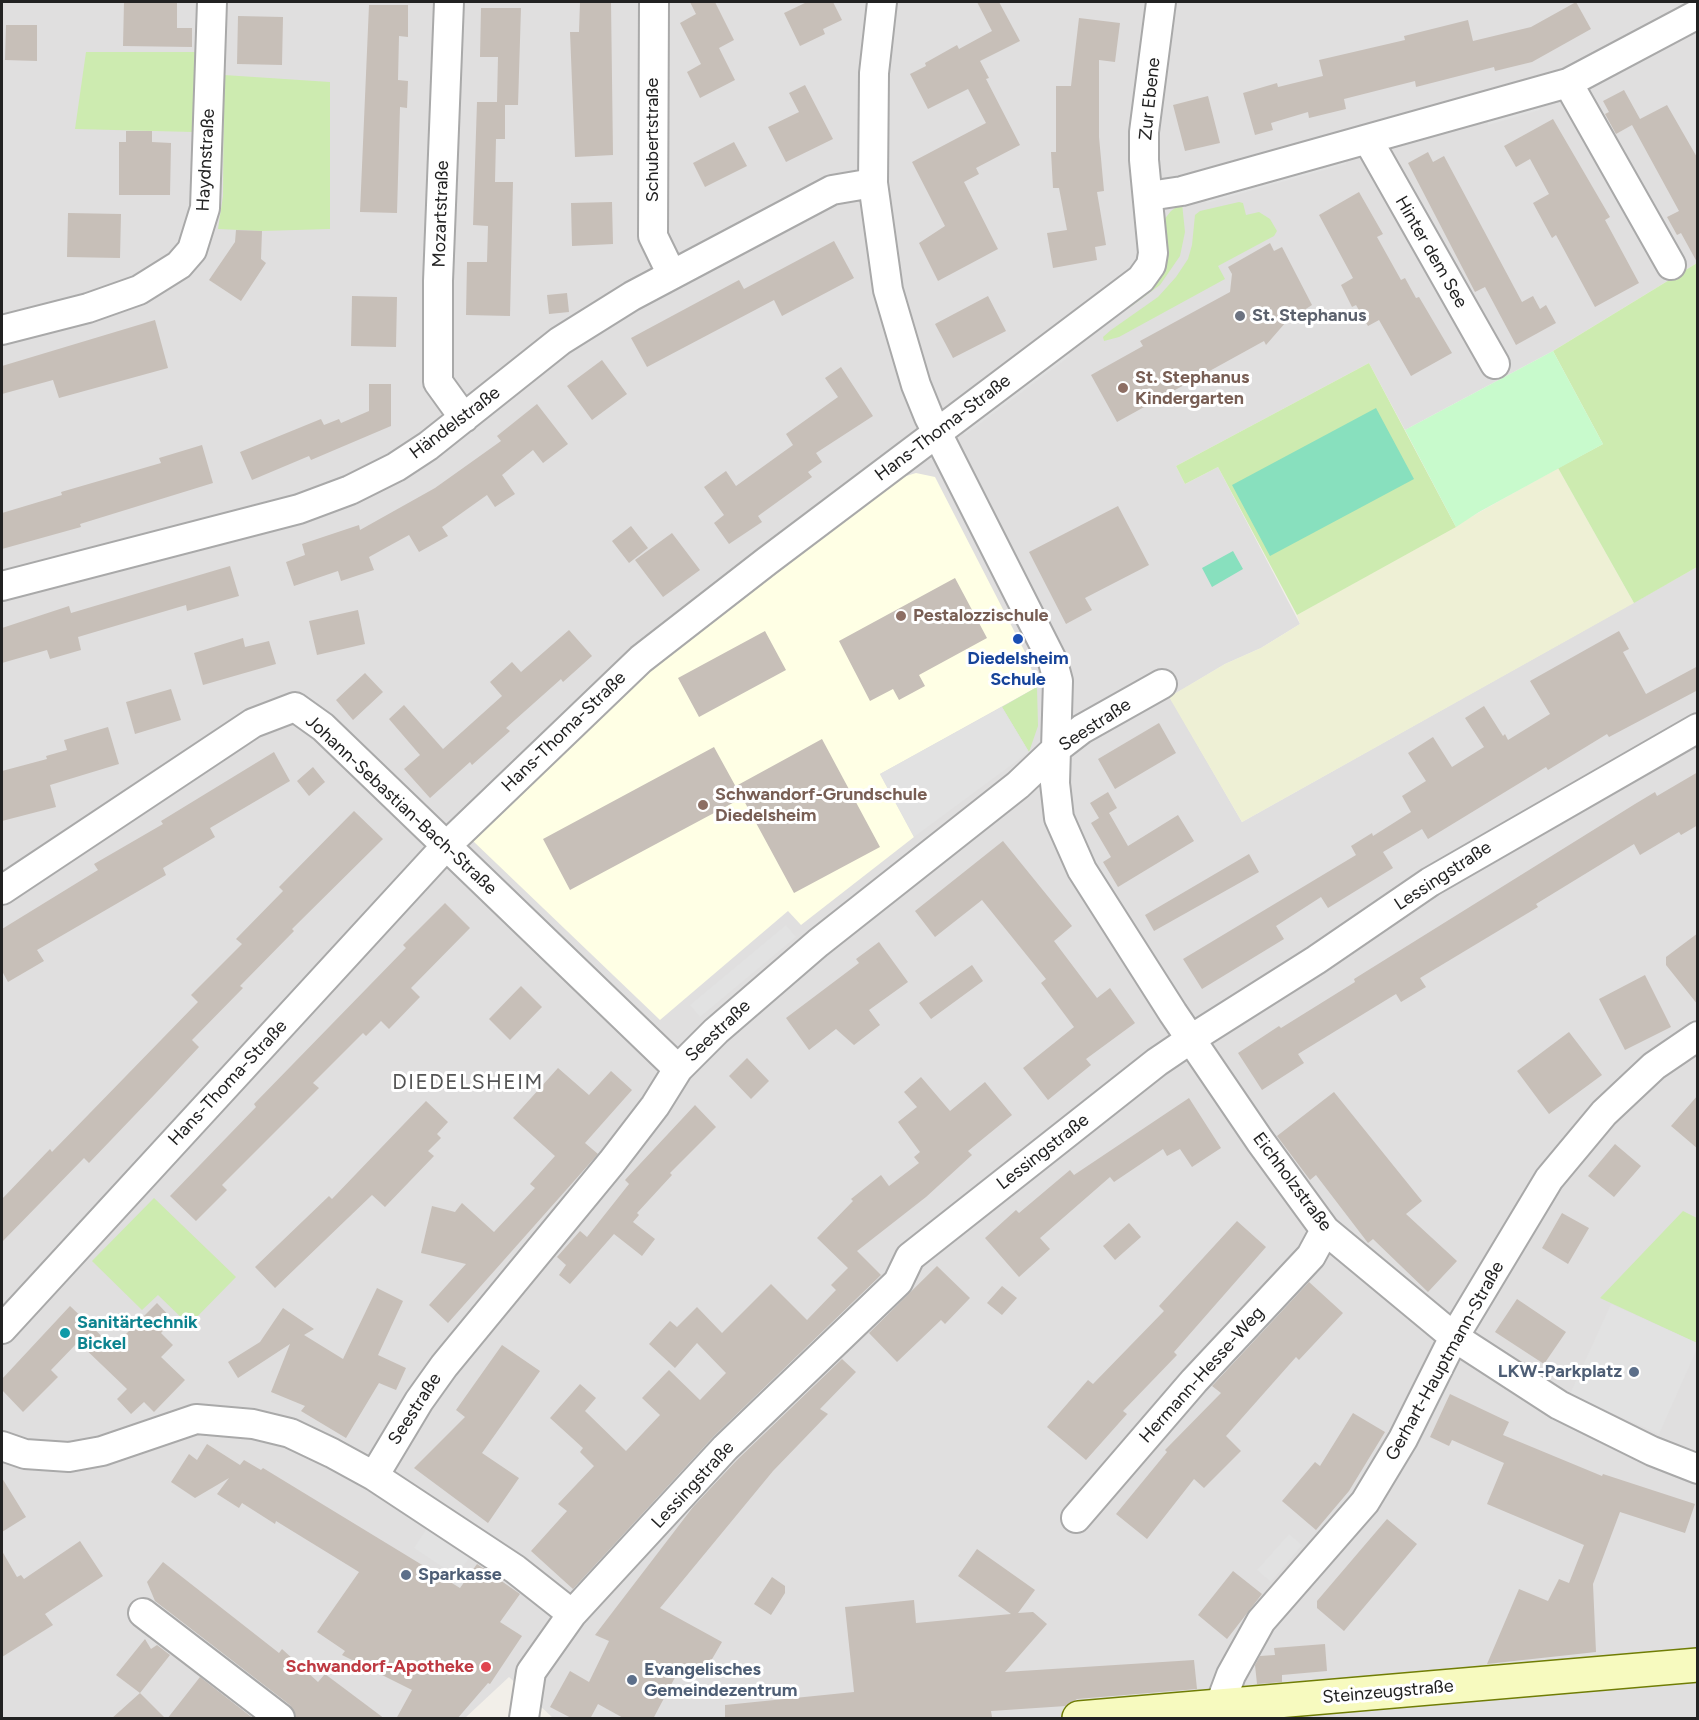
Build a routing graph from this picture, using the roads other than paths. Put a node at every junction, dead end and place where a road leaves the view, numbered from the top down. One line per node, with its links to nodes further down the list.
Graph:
1 (212, 2): 13 (street, Haydnstraße)
2 (449, 2): 15 (street, Mozartstraße)
3 (654, 2): 12 (street, Schubertstraße)
4 (882, 2): 9 (street, Eichholzstraße)
5 (1161, 2): 10 (street, Zur Ebene)
6 (1698, 14): 7 (street)
7 (1568, 83): 8 (street); 11 (street)
8 (1368, 140): 10 (street); 14 (street, Hinter dem See)
9 (873, 183): 12 (street, Händelstraße); 16 (street, Eichholzstraße)
10 (1149, 196): 16 (street, Hans-Thoma-Straße)
11 (1671, 265)
12 (671, 273): 15 (street, Händelstraße)
13 (2, 330)
14 (1495, 364)
15 (464, 418): 17 (street, Händelstraße)
16 (938, 433): 20 (street, Eichholzstraße); 21 (street, Hans-Thoma-Straße)
17 (2, 586)
18 (1162, 684): 20 (street, Seestraße)
19 (1698, 728): 24 (street, Lessingstraße)
20 (1056, 749): 24 (street, Eichholzstraße); 25 (street, Seestraße)
21 (446, 846): 22 (street, Johann-Sebastian-Bach-Straße); 25 (street, Johann-Sebastian-Bach-Straße); 27 (street, Hans-Thoma-Straße)
22 (2, 890)
23 (1698, 1036): 28 (street, Gerhart-Hauptmann-Straße)
24 (1191, 1039): 26 (street, Eichholzstraße); 34 (street, Lessingstraße)
25 (678, 1069): 31 (street, Seestraße)
26 (1325, 1230): 28 (street, Eichholzstraße); 32 (street, Hermann-Hesse-Weg)
27 (2, 1329)
28 (1454, 1337): 30 (street, Eichholzstraße); 36 (street, Gerhart-Hauptmann-Straße)
29 (2, 1446): 31 (street)
30 (1698, 1469)
31 (374, 1476): 34 (street)
32 (1076, 1518)
33 (143, 1613): 38 (street)
34 (572, 1614): 39 (street, Lessingstraße)
35 (1698, 1665): 36 (street, Steinzeugstraße)
36 (1219, 1707): 37 (street, Steinzeugstraße)
37 (1170, 1715): 40 (street, Steinzeugstraße)
38 (280, 1719)
39 (524, 1719)
40 (1079, 1719)

